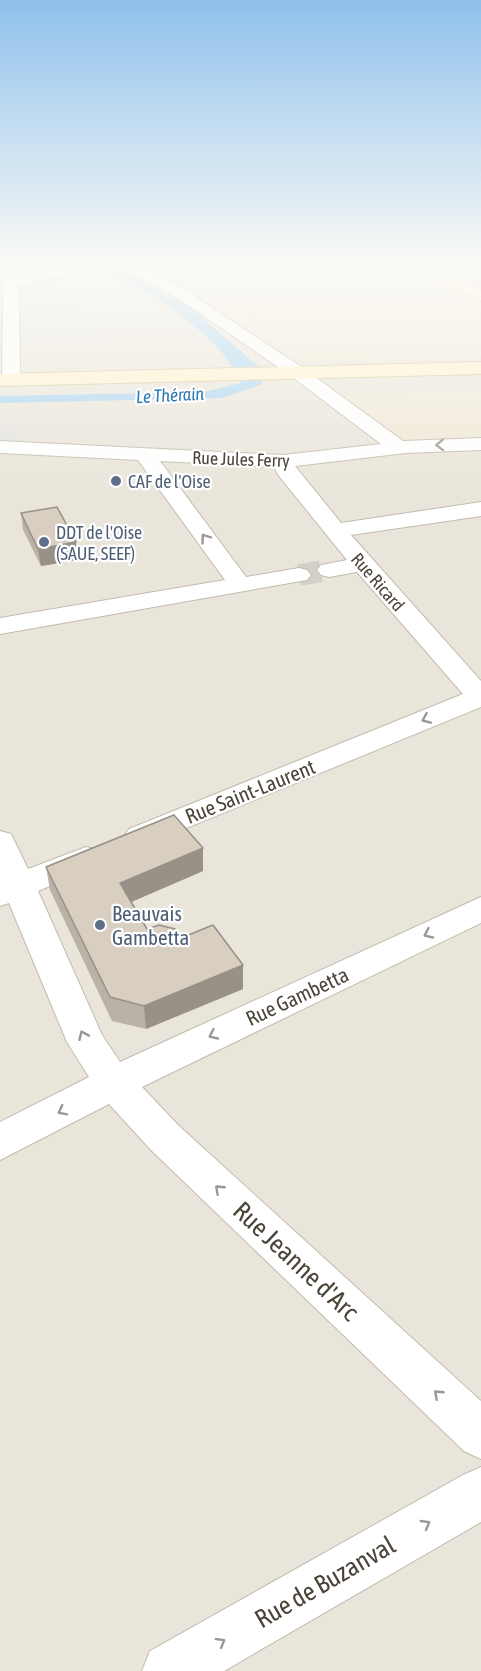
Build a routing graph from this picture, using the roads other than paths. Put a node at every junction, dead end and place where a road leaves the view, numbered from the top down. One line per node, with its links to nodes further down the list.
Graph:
1 (7, 340): 6 (street)
2 (249, 340): 5 (street)
3 (481, 368): 5 (main road)
4 (481, 374): 5 (main road)
5 (301, 375): 6 (main road); 9 (street)
6 (5, 380)
7 (481, 444): 9 (street, Rue Jules Ferry, one-way to 9)
8 (0, 447): 10 (street, Rue Jules Ferry)
9 (398, 447): 11 (street, Rue Jules Ferry)
10 (145, 455): 11 (street, Rue Jules Ferry); 17 (street, one-way to 10)
11 (283, 461): 13 (street, Rue Ricard)
12 (480, 510): 13 (street)
13 (334, 531): 14 (street, Rue Ricard)
14 (363, 564): 15 (street); 19 (street, Rue Ricard)
15 (329, 570)
16 (299, 575): 17 (street)
17 (240, 585): 18 (street)
18 (0, 626)
19 (481, 697): 21 (street, Rue Saint-Laurent, one-way to 21)
20 (0, 842): 21 (street, Rue Jeanne d'Arc)
21 (10, 891): 23 (street, Rue Jeanne d'Arc, one-way to 21)
22 (481, 909): 23 (street, Rue Gambetta, one-way to 23)
23 (114, 1084): 24 (street, Rue Gambetta, one-way to 24); 25 (street, Rue Jeanne d'Arc, one-way to 23)
24 (0, 1142)
25 (481, 1434)
26 (481, 1493): 27 (street, Rue de Buzanval, one-way to 26)
27 (170, 1671)

